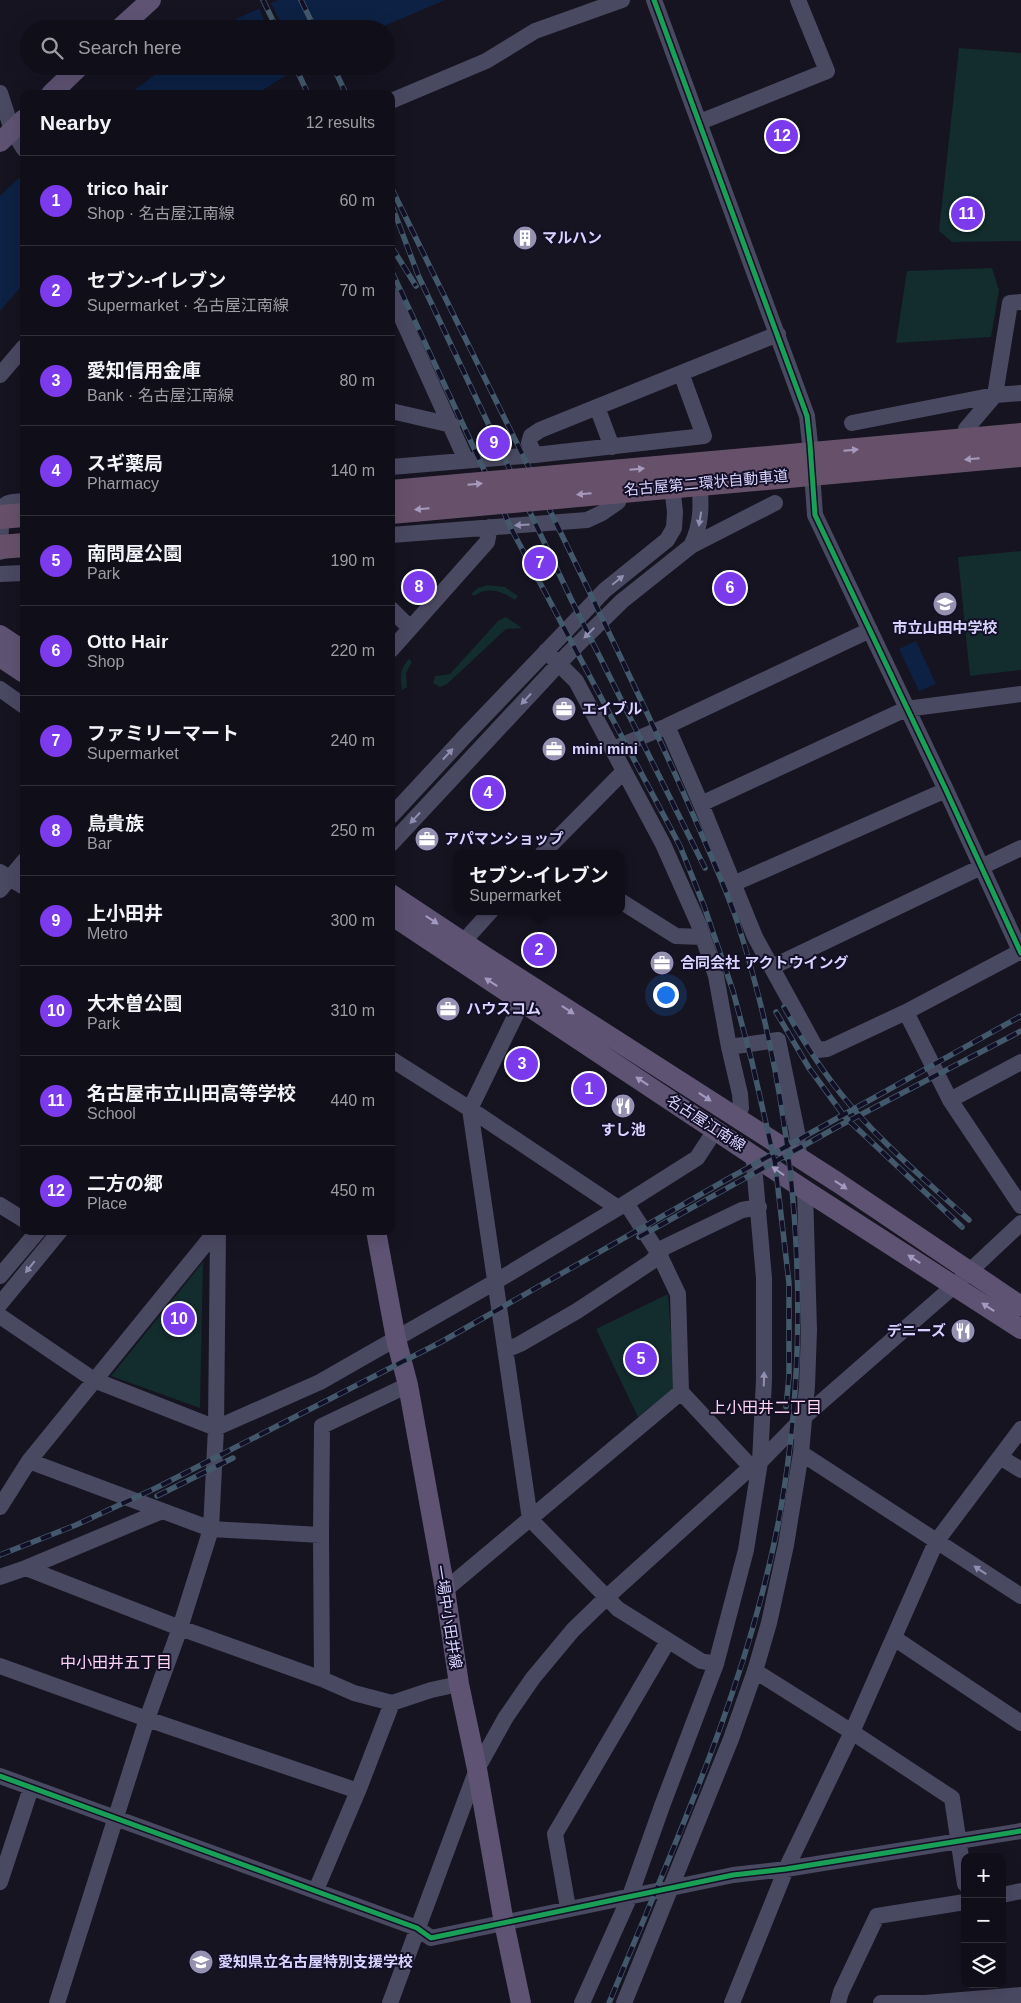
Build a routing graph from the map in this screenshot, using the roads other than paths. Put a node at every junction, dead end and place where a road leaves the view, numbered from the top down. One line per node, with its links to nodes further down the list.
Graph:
1 (151, 0): 5 (main road)
2 (622, 0): 9 (street)
3 (654, 0): 10 (street)
4 (798, 0): 10 (street)
5 (129, 20)
6 (70, 75): 7 (main road)
7 (54, 90)
8 (1, 98): 11 (street)
9 (395, 100)
10 (700, 122): 14 (street)
11 (16, 137)
12 (1021, 302): 19 (street)
13 (395, 303): 23 (street)
14 (778, 334): 16 (street); 53 (street)
15 (20, 352): 17 (street)
16 (681, 373): 20 (street); 26 (street)
17 (0, 375)
18 (1021, 393): 19 (street)
19 (995, 395): 22 (street); 24 (street)
20 (597, 407): 26 (street); 27 (street)
21 (395, 412): 23 (street)
22 (852, 423)
23 (452, 425): 31 (street)
24 (966, 430)
25 (1021, 435): 34 (highway, 名古屋第二環状自動車道, one-way to 25, bridge)
26 (612, 447): 27 (street)
27 (543, 454): 31 (street); 32 (street)
28 (697, 454): 46 (street, one-way to 46)
29 (1021, 455): 38 (highway, 名古屋第二環状自動車道, one-way to 38, bridge)
30 (669, 456): 57 (street, one-way to 30)
31 (466, 460): 33 (street)
32 (564, 465)
33 (395, 467)
34 (395, 492)
35 (20, 501): 48 (street)
36 (618, 502): 42 (street, one-way to 42)
37 (775, 503): 46 (street)
38 (395, 512)
39 (20, 515): 40 (highway, bridge)
40 (0, 517)
41 (20, 525): 43 (highway)
42 (490, 526): 44 (street); 52 (street)
43 (0, 527)
44 (395, 534)
45 (20, 545): 47 (highway, bridge)
46 (691, 546): 59 (street, one-way to 59)
47 (0, 547)
48 (0, 552)
49 (20, 573): 50 (street)
50 (0, 574)
51 (395, 613): 52 (street)
52 (410, 628): 55 (street)
53 (870, 630): 64 (street); 65 (street)
54 (0, 635): 56 (main road)
55 (395, 645)
56 (20, 648)
57 (546, 651): 59 (street); 70 (street, one-way to 57)
58 (0, 657): 60 (main road)
59 (559, 664): 66 (street); 71 (street, one-way to 71)
60 (20, 670)
61 (0, 689): 63 (street)
62 (1021, 694): 64 (street)
63 (20, 703)
64 (906, 709): 68 (street); 69 (street)
65 (667, 726): 66 (street); 69 (street)
66 (613, 749): 67 (street)
67 (624, 771): 73 (street); 83 (street)
68 (946, 790): 75 (street); 77 (street)
69 (701, 804): 77 (street)
70 (395, 812)
71 (395, 840)
72 (1021, 848): 75 (street)
73 (546, 850)
74 (20, 865): 76 (street)
75 (980, 867): 85 (street); 86 (street)
76 (3, 880): 78 (street)
77 (733, 884): 86 (street)
78 (20, 886)
79 (395, 897): 84 (main road, 名古屋江南線, one-way to 84)
80 (625, 904): 83 (street)
81 (487, 915): 84 (street)
82 (395, 918): 87 (main road, 名古屋江南線, one-way to 82)
83 (702, 937): 89 (street)
84 (464, 941): 94 (main road, 名古屋江南線, one-way to 94)
85 (1021, 952): 88 (street)
86 (772, 967): 88 (street)
87 (522, 1002): 93 (street); 95 (main road, 名古屋江南線, one-way to 87)
88 (906, 1012): 92 (street)
89 (729, 1047): 94 (street); 97 (street)
90 (395, 1062): 93 (street)
91 (1021, 1062): 92 (street)
92 (950, 1100): 101 (street)
93 (470, 1109): 100 (street); 113 (street)
94 (737, 1118): 97 (main road, 名古屋江南線)
95 (716, 1129): 96 (main road, 名古屋江南線); 100 (street)
96 (753, 1154): 98 (main road, 名古屋江南線, one-way to 96); 102 (street)
97 (799, 1158): 111 (main road, 名古屋江南線, one-way to 111)
98 (805, 1190): 114 (main road, 名古屋江南線, one-way to 98); 124 (street)
99 (0, 1205): 103 (street)
100 (622, 1206): 110 (street); 113 (street)
101 (1021, 1206)
102 (758, 1207): 110 (street); 130 (street, one-way to 102)
103 (20, 1218)
104 (1021, 1224): 111 (street)
105 (35, 1235): 112 (street)
106 (57, 1235): 115 (street, one-way to 115)
107 (214, 1235): 121 (street)
108 (217, 1235): 125 (street)
109 (377, 1235): 119 (main road, 一場中小田井線)
110 (659, 1254): 120 (street); 123 (street)
111 (970, 1272): 114 (street); 116 (main road, 名古屋江南線)
112 (0, 1276)
113 (495, 1282): 119 (street); 120 (street)
114 (955, 1285): 118 (main road, 名古屋江南線, one-way to 114); 124 (street)
115 (0, 1304)
116 (1021, 1306)
117 (0, 1316): 121 (street)
118 (1021, 1329)
119 (396, 1339): 122 (main road, 一場中小田井線); 125 (street)
120 (506, 1350): 134 (street)
121 (94, 1380): 125 (street); 129 (street)
122 (408, 1386): 136 (street); 140 (main road, 一場中小田井線)
123 (681, 1392): 130 (street); 134 (street)
124 (804, 1417): 127 (street); 130 (street)
125 (216, 1428): 135 (street)
126 (1021, 1429): 128 (street)
127 (801, 1453): 137 (street); 148 (street)
128 (1000, 1456): 131 (street); 137 (street)
129 (29, 1461): 132 (street); 133 (street)
130 (755, 1465): 142 (street); 146 (street)
131 (1021, 1470)
132 (0, 1507)
133 (162, 1511): 135 (street); 138 (street)
134 (530, 1519): 140 (street); 142 (street)
135 (211, 1529): 136 (street); 143 (street)
136 (320, 1535): 149 (street)
137 (936, 1542): 141 (street, one-way to 137); 144 (street)
138 (26, 1568): 139 (street); 143 (street)
139 (0, 1577)
140 (445, 1590): 150 (main road, 一場中小田井線)
141 (1021, 1596)
142 (606, 1597): 145 (street); 155 (street)
143 (180, 1628): 149 (street); 152 (street)
144 (894, 1638): 153 (street); 154 (street)
145 (668, 1640): 146 (street); 171 (street)
146 (716, 1664): 169 (street)
147 (0, 1666): 152 (street)
148 (754, 1671): 154 (street); 165 (street)
149 (322, 1679): 151 (street)
150 (459, 1684): 151 (street); 155 (main road, 一場中小田井線)
151 (392, 1703): 158 (street)
152 (147, 1719): 158 (street); 159 (street)
153 (1021, 1722)
154 (852, 1732): 161 (street); 163 (street)
155 (477, 1769): 172 (main road, 一場中小田井線); 173 (street)
156 (0, 1776): 157 (street)
157 (31, 1788): 159 (street); 164 (street)
158 (358, 1791): 166 (street)
159 (116, 1819): 166 (street); 176 (street)
160 (1021, 1830): 161 (street)
161 (957, 1841): 162 (street); 163 (street)
162 (961, 1862)
163 (786, 1869): 165 (street); 181 (street)
164 (0, 1882)
165 (672, 1886): 169 (street); 180 (street)
166 (316, 1890): 173 (street)
167 (1021, 1891): 168 (street)
168 (1006, 1894)
169 (630, 1896): 171 (street); 179 (street)
170 (961, 1903): 182 (street)
171 (568, 1908): 172 (street)
172 (504, 1923): 173 (street); 178 (main road, 一場中小田井線)
173 (417, 1928): 177 (street)
174 (983, 1991): 175 (street); 184 (street)
175 (1021, 1995)
176 (58, 2003)
177 (390, 2003)
178 (521, 2003)
179 (582, 2003)
180 (624, 2003)
181 (732, 2003)
182 (838, 2003)
183 (881, 2003): 184 (street)
184 (926, 2003)

